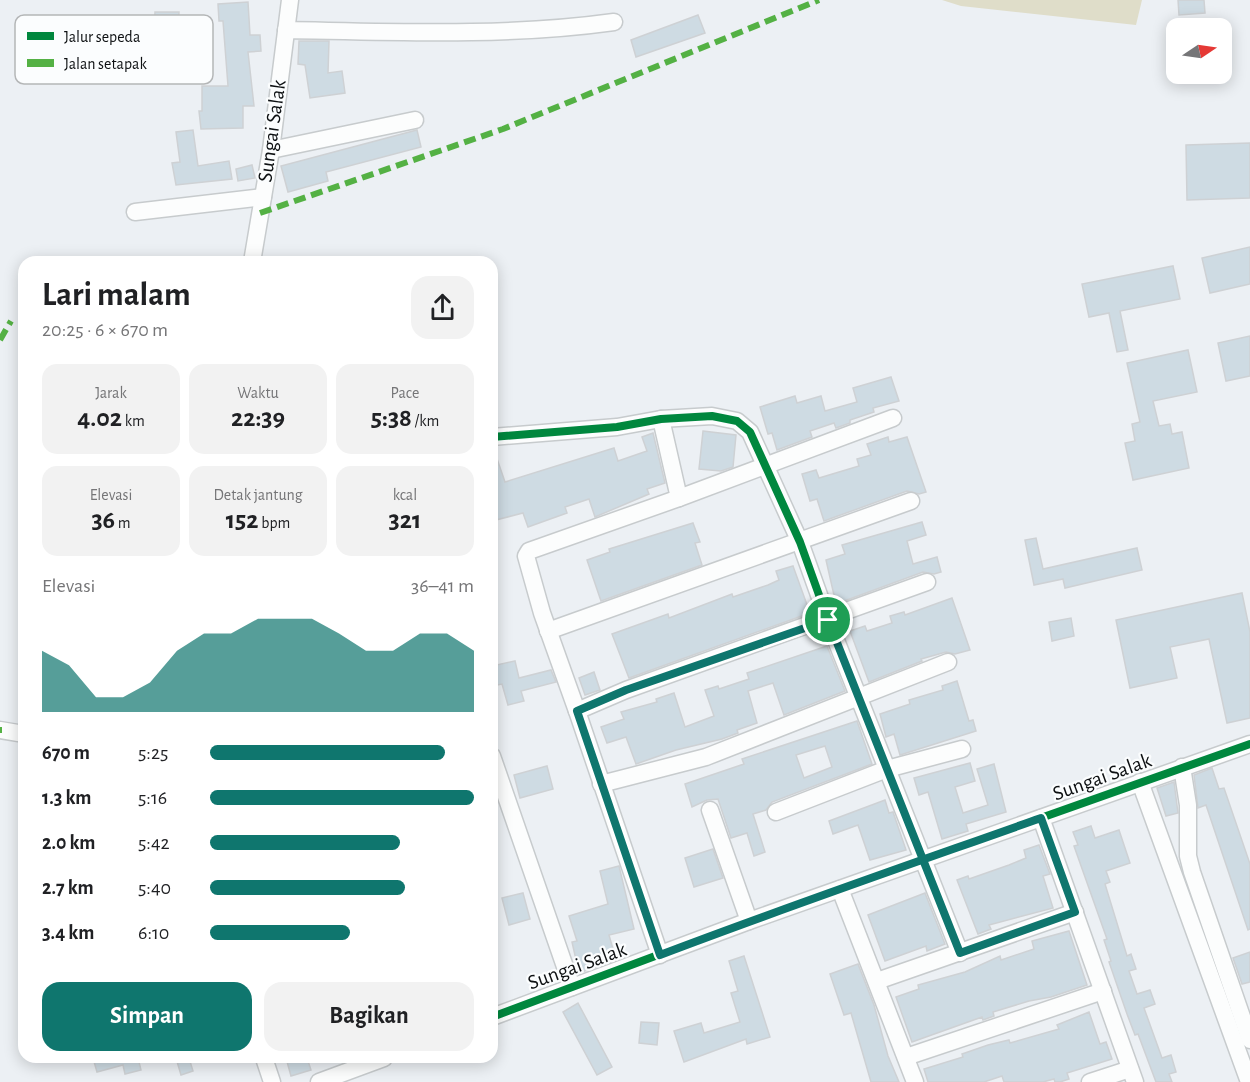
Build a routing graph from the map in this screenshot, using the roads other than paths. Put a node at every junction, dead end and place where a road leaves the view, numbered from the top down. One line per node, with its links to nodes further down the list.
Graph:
1 (290, 0): 3 (street, Sungai Salak)
2 (614, 22): 3 (street)
3 (286, 30): 5 (street, Sungai Salak)
4 (415, 120): 5 (street)
5 (271, 150): 6 (street, Sungai Salak)
6 (263, 197): 7 (street); 8 (street, Sungai Salak)
7 (135, 212)
8 (253, 256)
9 (893, 418): 12 (street)
10 (661, 419): 11 (street); 12 (street); 13 (street)
11 (498, 437)
12 (765, 466): 13 (street); 15 (street)
13 (679, 498): 18 (street)
14 (911, 501): 15 (street)
15 (801, 542): 17 (street); 18 (street)
16 (927, 582): 17 (street)
17 (828, 620): 20 (street); 21 (street)
18 (548, 631): 21 (street)
19 (948, 662): 20 (street)
20 (858, 695): 27 (street); 30 (street)
21 (577, 711): 30 (street)
22 (0, 730): 23 (street)
23 (18, 733)
24 (1250, 744): 26 (street, Sungai Salak)
25 (962, 749): 27 (street)
26 (1182, 767): 29 (street, Sungai Salak); 44 (street)
27 (887, 770): 32 (street); 34 (street)
28 (498, 773): 41 (street)
29 (1140, 782): 33 (street, Sungai Salak); 53 (street)
30 (601, 784): 39 (street)
31 (710, 810): 37 (street)
32 (776, 812)
33 (1041, 818): 34 (street, Sungai Salak); 36 (street)
34 (922, 860): 35 (street, Sungai Salak); 38 (street)
35 (840, 889): 37 (street, Sungai Salak); 40 (street)
36 (1075, 912): 38 (street); 42 (street)
37 (749, 921): 39 (street, Sungai Salak)
38 (960, 953): 40 (street)
39 (660, 955): 41 (street, Sungai Salak)
40 (877, 981): 45 (street)
41 (572, 987): 43 (street, Sungai Salak)
42 (1103, 992): 45 (street); 48 (street)
43 (498, 1015)
44 (1250, 1040)
45 (906, 1057): 51 (street)
46 (266, 1063): 49 (street)
47 (370, 1063): 50 (street)
48 (1132, 1075): 52 (street)
49 (272, 1082)
50 (319, 1082)
51 (915, 1082)
52 (1090, 1082)
53 (1249, 1082)

